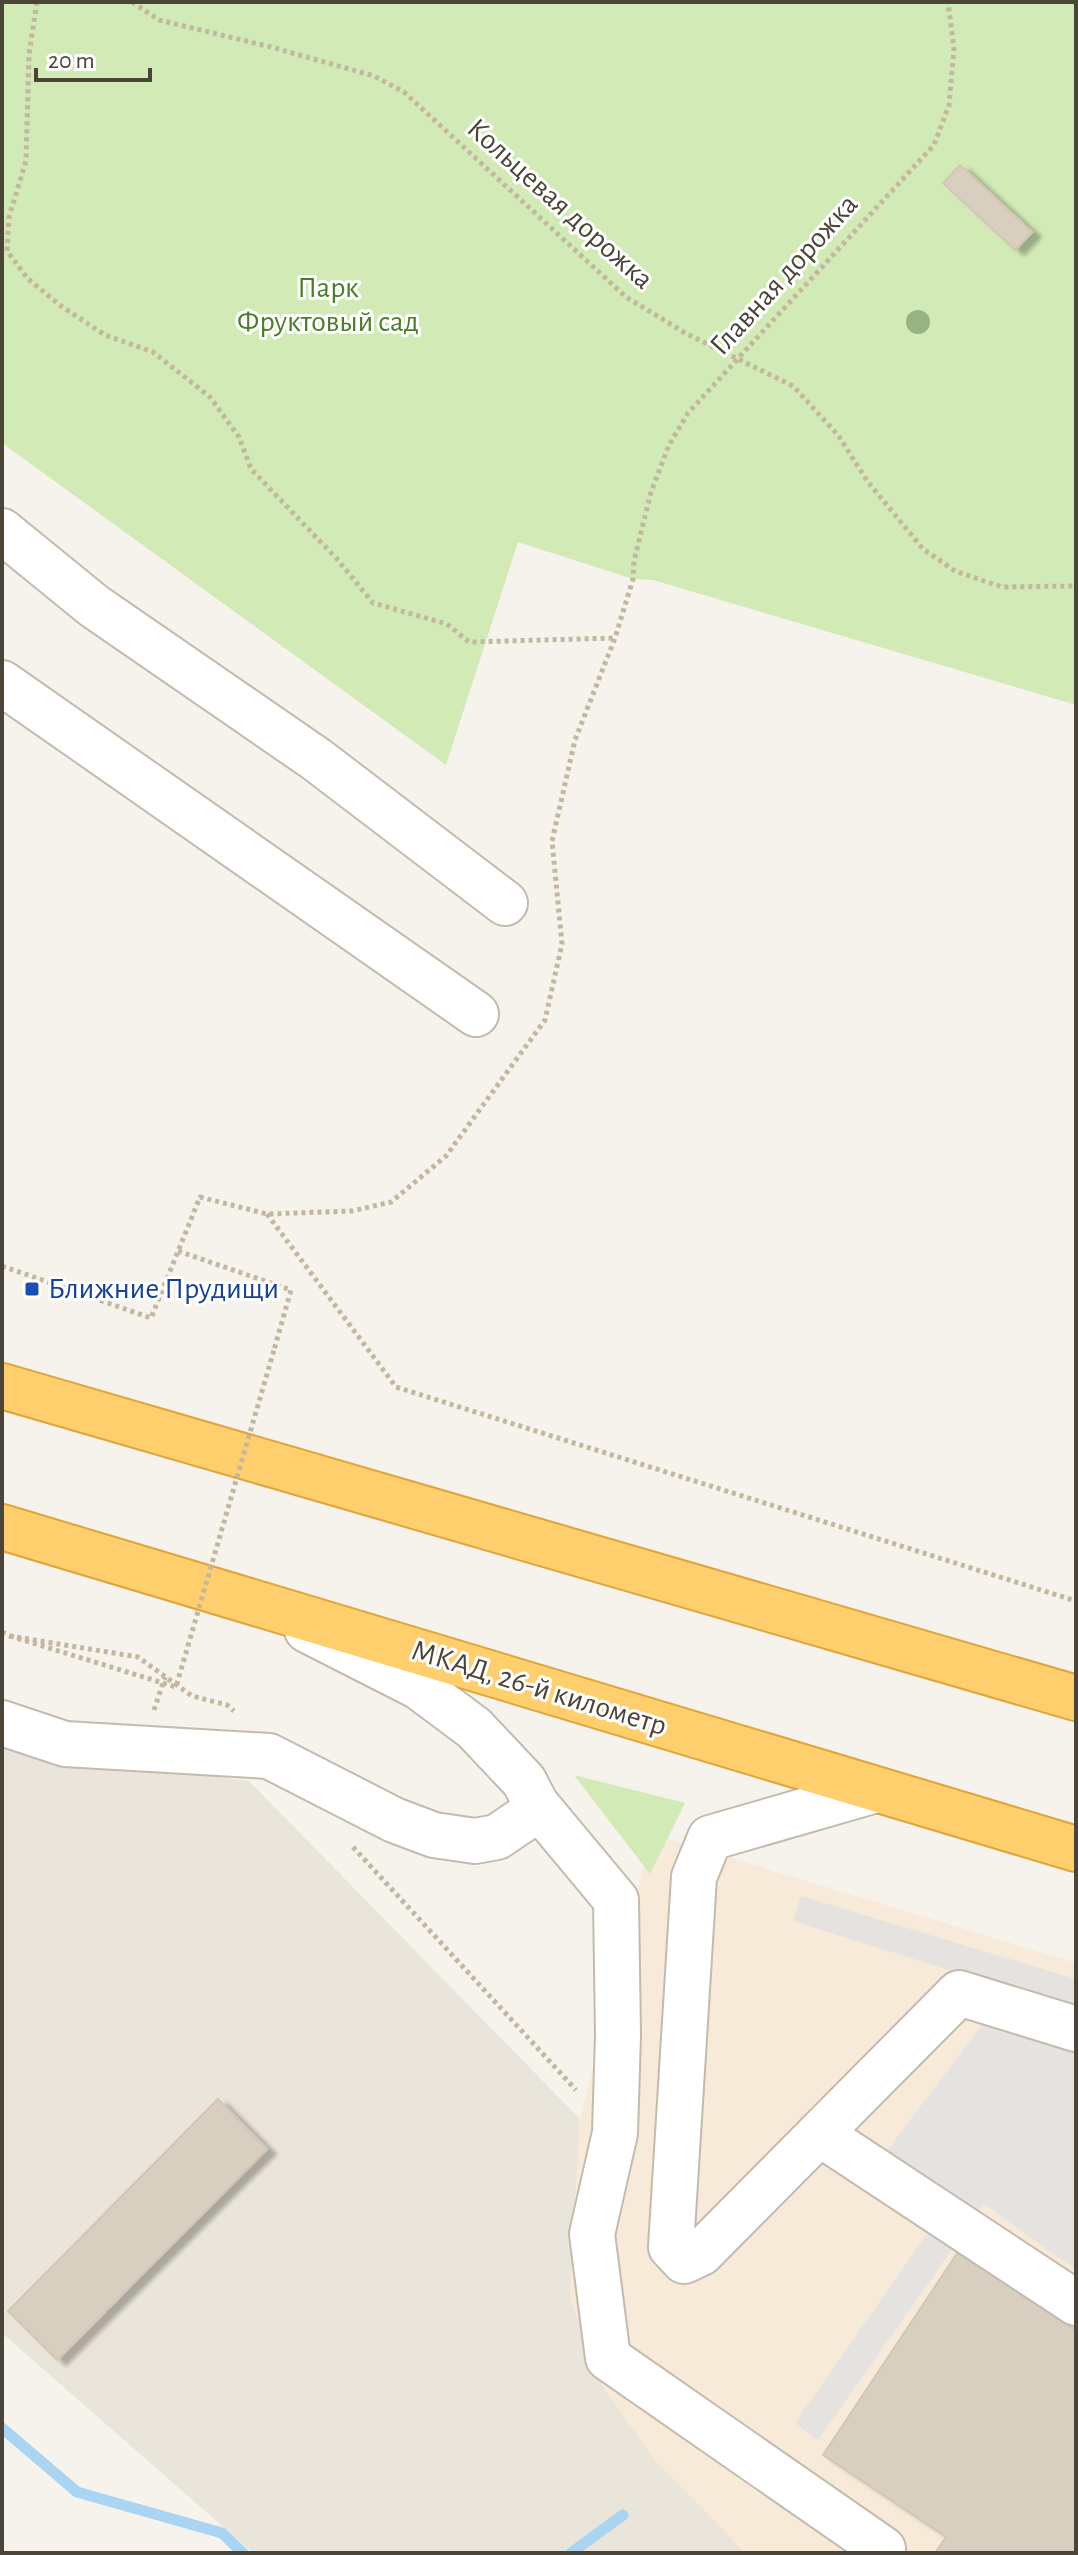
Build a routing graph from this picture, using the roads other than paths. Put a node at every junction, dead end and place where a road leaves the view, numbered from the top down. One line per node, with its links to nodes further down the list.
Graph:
1 (2, 531): 3 (lane)
2 (2, 683): 4 (lane)
3 (505, 903)
4 (476, 1014)
5 (2, 1386): 8 (highway)
6 (2, 1527): 7 (highway, МКАД, 26-й километр)
7 (257, 1604): 10 (highway, МКАД, 26-й километр); 11 (lane)
8 (1076, 1698)
9 (2, 1723): 11 (lane)
10 (876, 1790): 12 (highway, МКАД, 26-й километр); 14 (lane)
11 (536, 1804): 16 (lane)
12 (1076, 1849)
13 (1076, 2029): 14 (lane)
14 (820, 2134): 15 (lane)
15 (1076, 2303)
16 (883, 2549)

